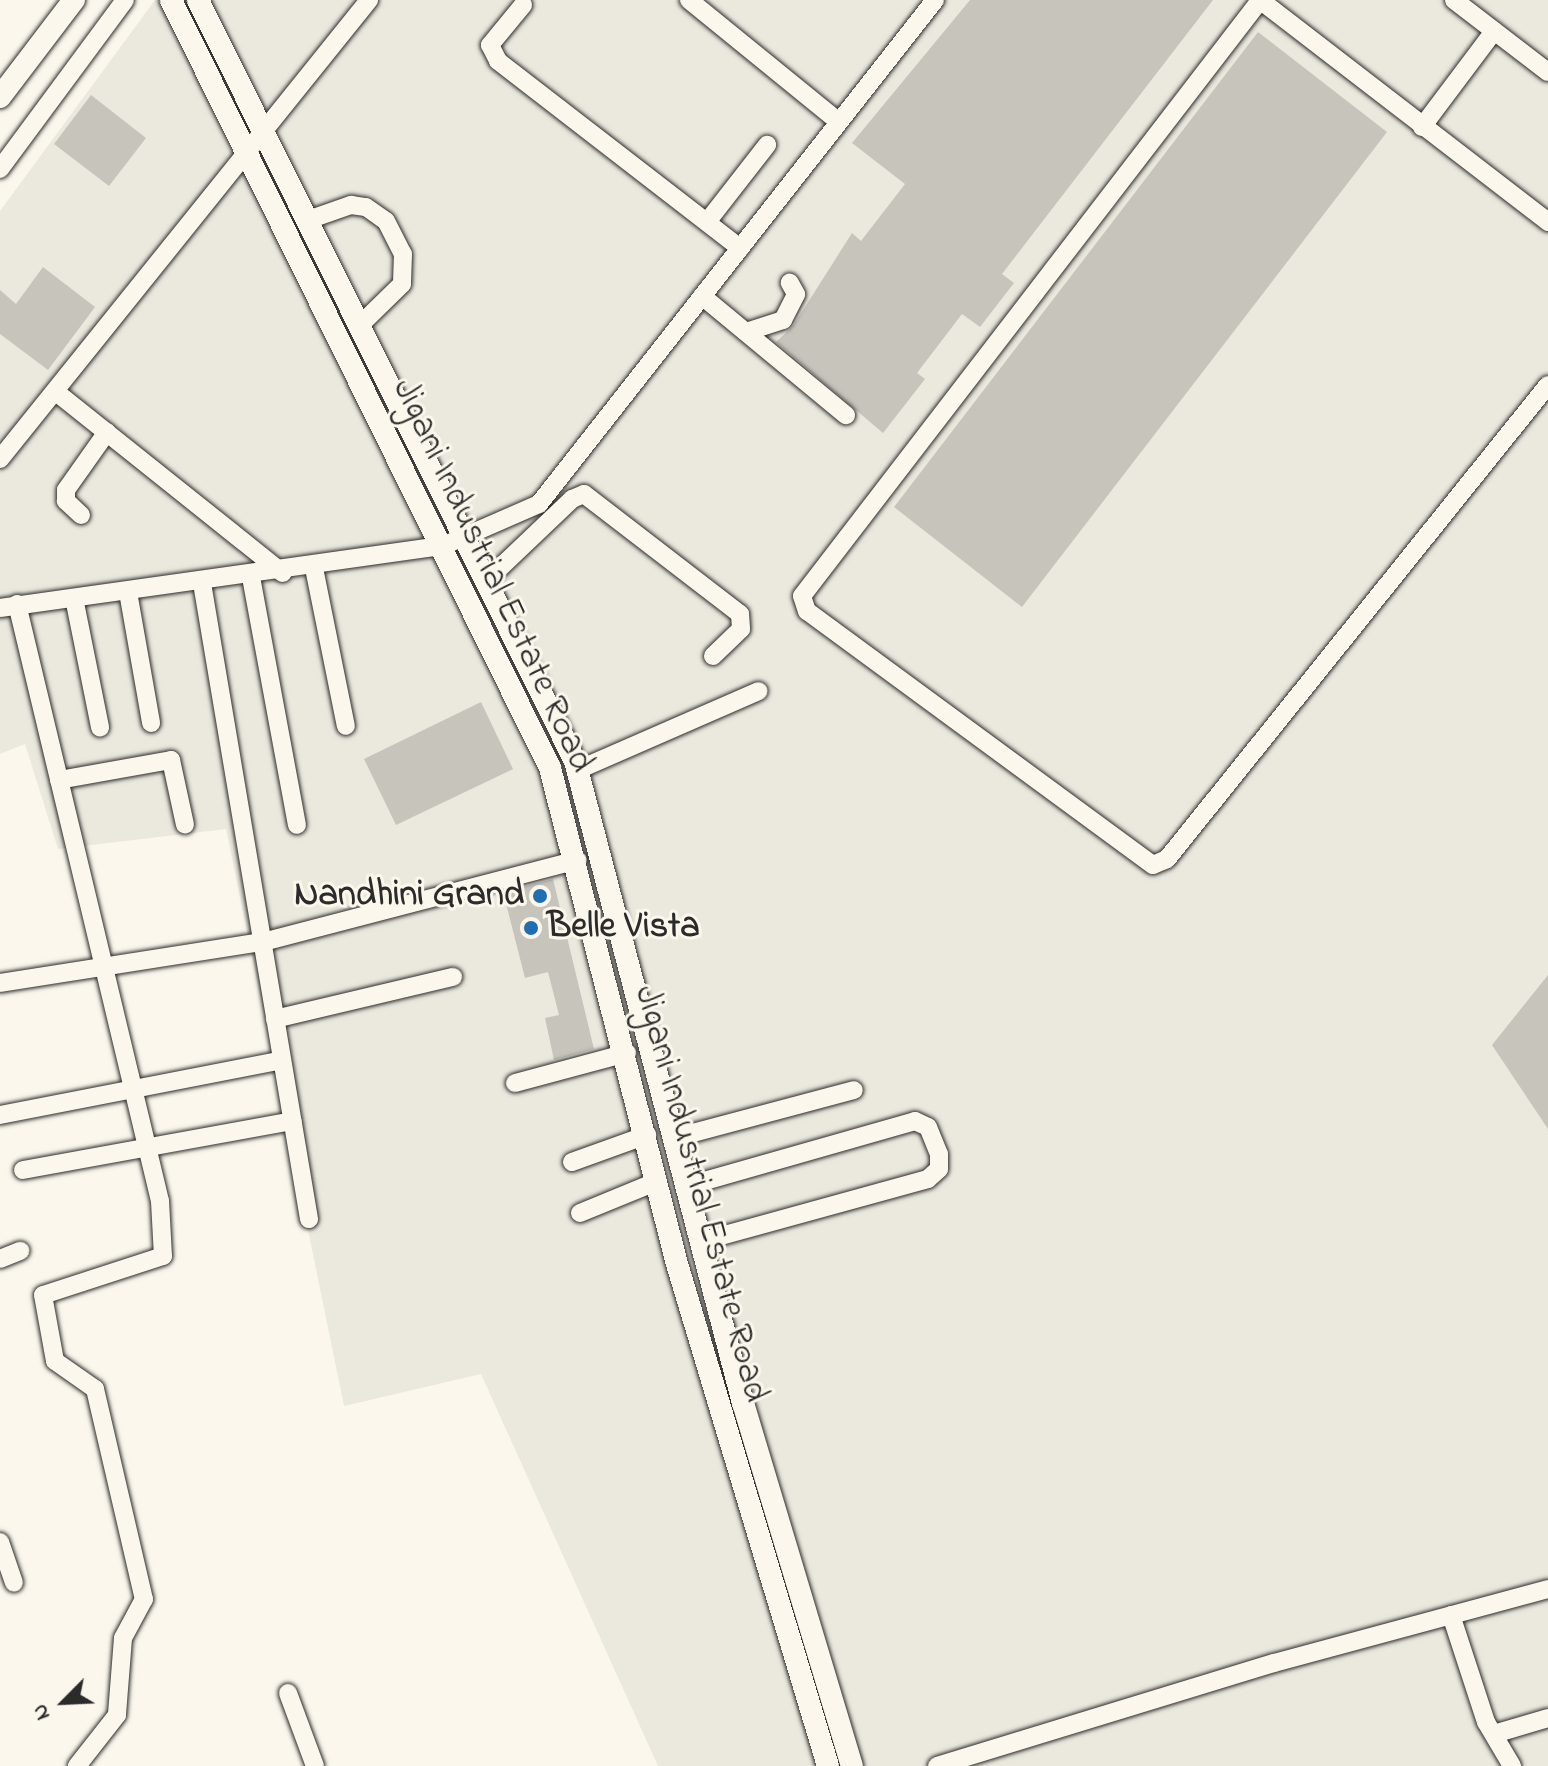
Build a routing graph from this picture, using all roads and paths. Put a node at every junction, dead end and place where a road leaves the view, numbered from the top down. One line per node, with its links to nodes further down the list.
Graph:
1 (74, 0): 13 (main road)
2 (125, 0): 19 (street)
3 (171, 0): 18 (main road, Jigani Industrial Estate Road)
4 (198, 0): 16 (main road, Jigani Industrial Estate Road)
5 (369, 0): 16 (street)
6 (689, 0): 14 (street)
7 (935, 0): 14 (street)
8 (1454, 0): 11 (street)
9 (1259, 1): 15 (street); 28 (street)
10 (523, 5): 21 (street)
11 (1494, 31): 12 (street); 15 (street)
12 (1548, 72)
13 (0, 97)
14 (839, 122): 23 (street)
15 (1422, 127): 22 (street)
16 (264, 129): 18 (street); 20 (main road, Jigani Industrial Estate Road)
17 (767, 145): 21 (street)
18 (247, 147): 29 (street); 37 (main road, Jigani Industrial Estate Road)
19 (0, 169)
20 (308, 220): 26 (main road, Jigani Industrial Estate Road); 26 (street)
21 (707, 222): 23 (street)
22 (1548, 222)
23 (740, 248): 25 (street)
24 (790, 283): 27 (street)
25 (702, 296): 27 (street); 33 (street)
26 (360, 325): 36 (main road, Jigani Industrial Estate Road)
27 (746, 332): 30 (street)
28 (1548, 385)
29 (56, 392): 31 (street); 32 (street)
30 (846, 415)
31 (107, 432): 35 (street); 39 (street)
32 (0, 459)
33 (554, 484): 34 (street); 36 (street)
34 (572, 499): 41 (street); 46 (street)
35 (81, 515)
36 (464, 536): 37 (street); 41 (main road, Jigani Industrial Estate Road)
37 (443, 546): 38 (street); 55 (main road, Jigani Industrial Estate Road)
38 (314, 568): 39 (street); 49 (street)
39 (283, 573): 40 (street)
40 (251, 577): 42 (street); 54 (street)
41 (486, 581): 51 (main road, Jigani Industrial Estate Road)
42 (202, 583): 43 (street); 56 (street)
43 (128, 592): 44 (street); 48 (street)
44 (74, 598): 45 (street); 50 (street)
45 (8, 606): 52 (street)
46 (713, 656)
47 (759, 691): 51 (street)
48 (151, 723)
49 (346, 726)
50 (100, 727)
51 (578, 770): 69 (main road, Jigani Industrial Estate Road)
52 (59, 780): 53 (street); 57 (street)
53 (185, 825)
54 (297, 825)
55 (578, 860): 56 (street); 61 (main road, Jigani Industrial Estate Road)
56 (263, 942): 57 (street); 60 (street)
57 (103, 964): 59 (street); 64 (street)
58 (453, 977): 60 (street)
59 (0, 983)
60 (275, 1019): 62 (street)
61 (627, 1053): 63 (street); 68 (main road, Jigani Industrial Estate Road)
62 (282, 1060): 64 (street); 67 (street)
63 (515, 1083)
64 (132, 1086): 66 (street); 70 (street)
65 (854, 1090): 69 (street)
66 (0, 1115)
67 (293, 1121): 70 (street); 76 (street)
68 (647, 1135): 71 (street); 73 (main road, Jigani Industrial Estate Road)
69 (674, 1138): 74 (main road, Jigani Industrial Estate Road)
70 (147, 1148): 72 (street); 87 (street)
71 (572, 1162)
72 (23, 1170)
73 (658, 1181): 75 (street); 89 (main road, Jigani Industrial Estate Road)
74 (687, 1186): 77 (main road, Jigani Industrial Estate Road); 77 (street)
75 (580, 1213)
76 (309, 1219)
77 (700, 1242): 90 (main road, Jigani Industrial Estate Road)
78 (20, 1251): 79 (street)
79 (0, 1259)
80 (0, 1542): 81 (street)
81 (14, 1583)
82 (1548, 1589): 83 (street)
83 (1451, 1615): 86 (street); 91 (street)
84 (288, 1693): 88 (street)
85 (1548, 1718): 86 (street)
86 (1494, 1734): 92 (street)
87 (77, 1766)
88 (315, 1766)
89 (828, 1766)
90 (852, 1766)
91 (937, 1766)
92 (1512, 1766)

